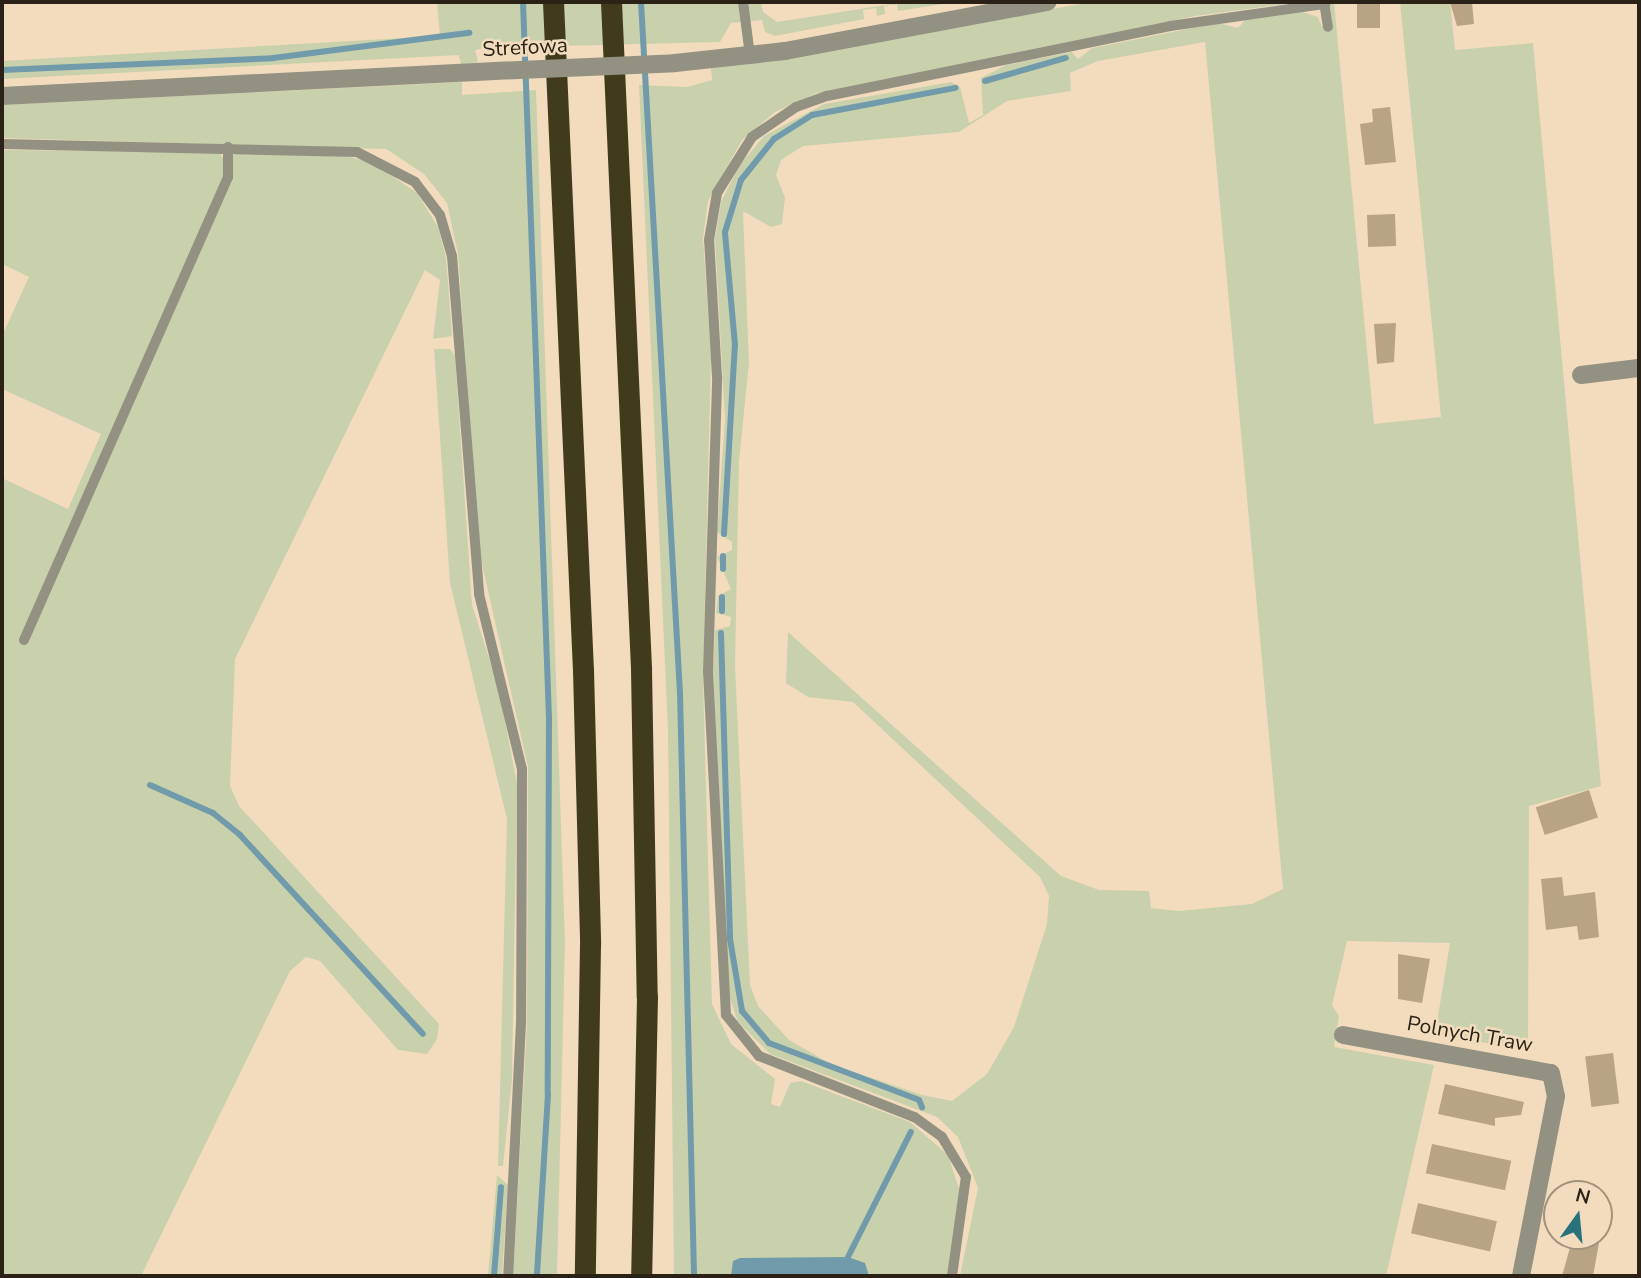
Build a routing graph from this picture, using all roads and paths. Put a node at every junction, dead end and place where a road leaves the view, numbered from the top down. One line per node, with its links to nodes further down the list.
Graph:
1 (553, 2): 16 (highway)
2 (611, 2): 17 (highway)
3 (743, 2): 7 (lane)
4 (1046, 2): 7 (street, Strefowa)
5 (1324, 3): 6 (lane); 18 (lane)
6 (1328, 27)
7 (750, 55): 8 (street, Strefowa, bridge)
8 (2, 96)
9 (2, 144): 10 (lane)
10 (228, 147): 13 (lane); 15 (lane)
11 (1639, 368): 12 (street)
12 (1581, 375)
13 (24, 640)
14 (1343, 1035): 19 (street, Polnych Traw)
15 (508, 1276)
16 (585, 1276)
17 (641, 1276)
18 (952, 1276)
19 (1521, 1276)

